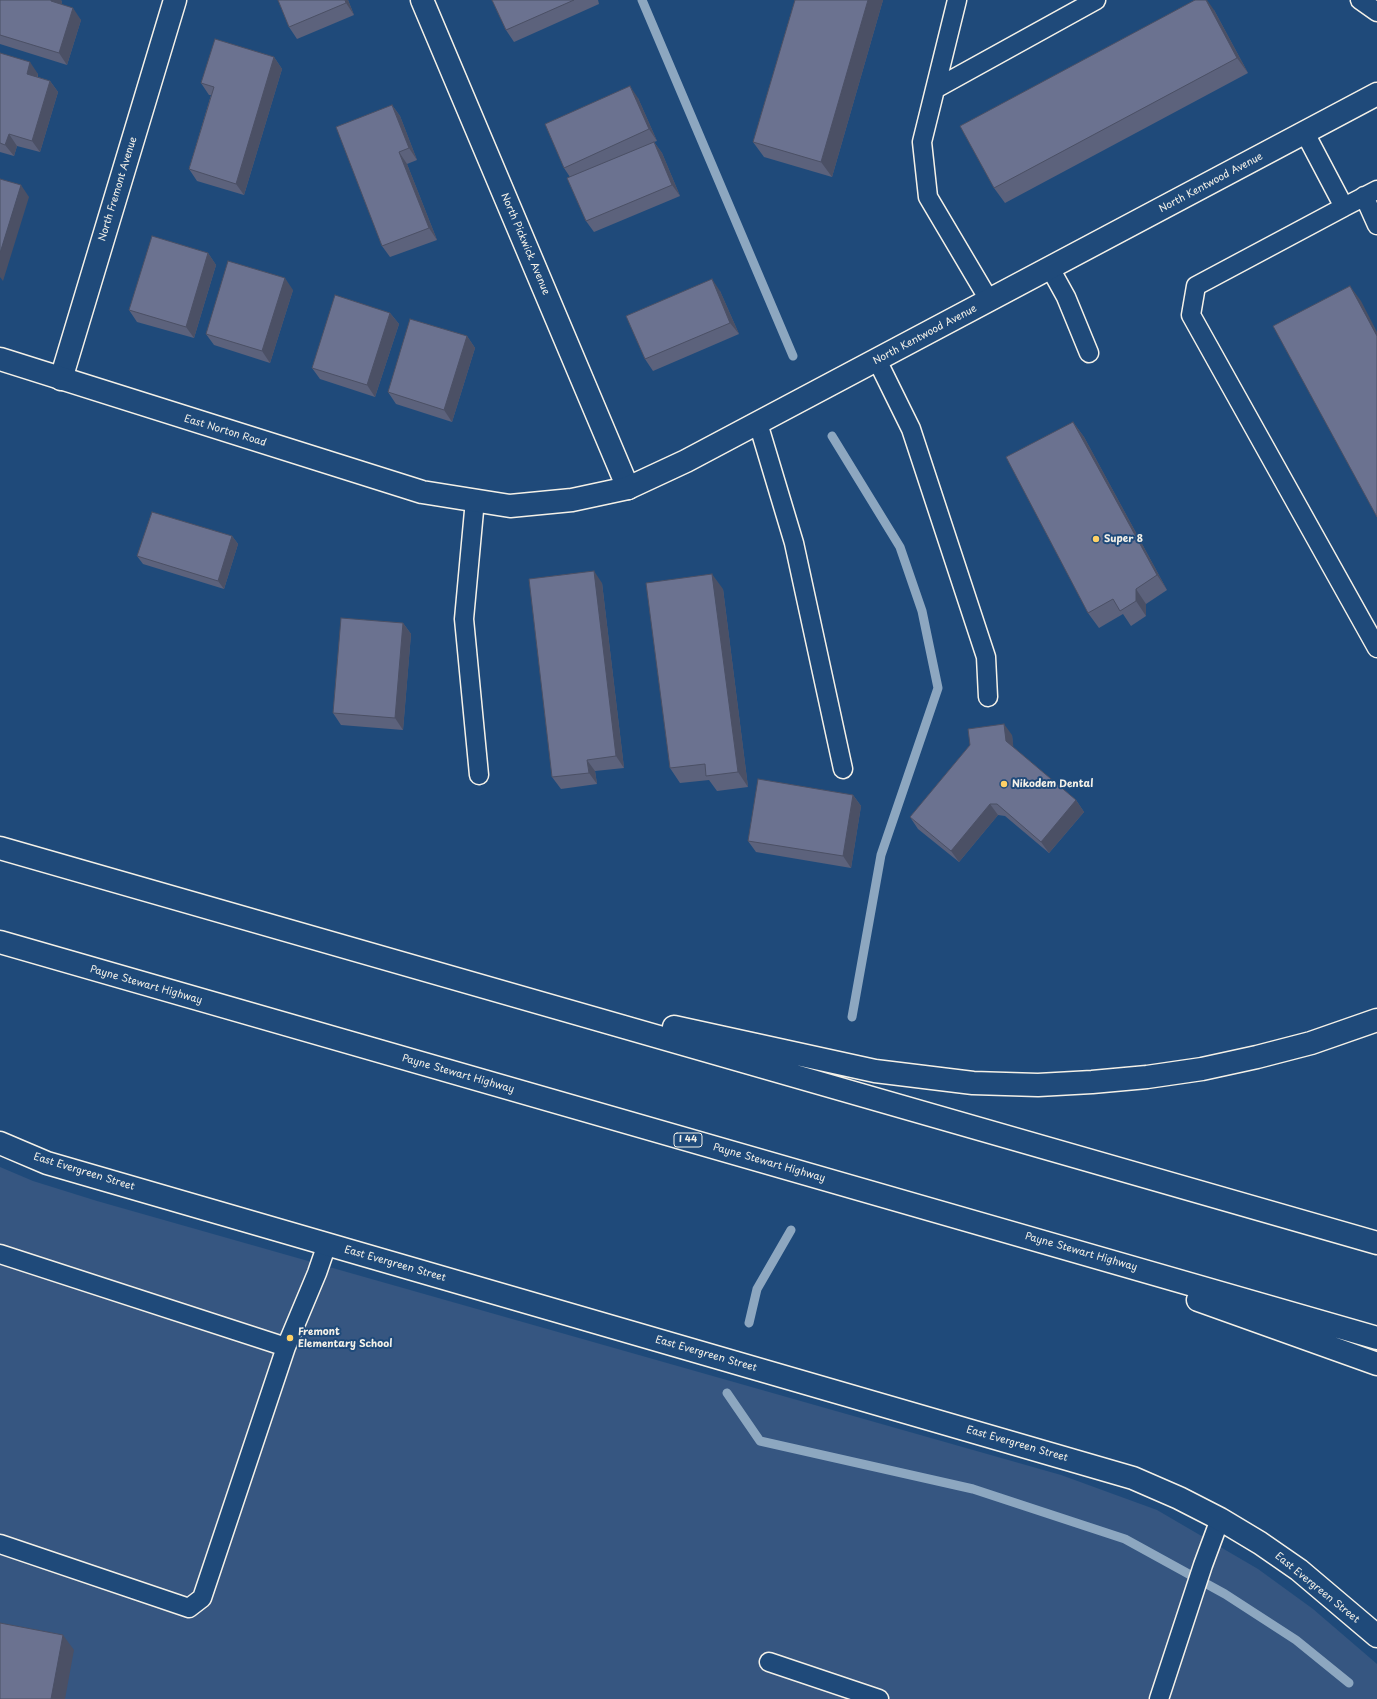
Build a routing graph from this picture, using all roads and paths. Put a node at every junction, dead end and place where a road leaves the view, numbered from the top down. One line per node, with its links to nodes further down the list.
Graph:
1 (175, 0): 18 (main road, North Fremont Avenue)
2 (422, 0): 20 (main road, North Pickwick Avenue)
3 (957, 0): 7 (lane)
4 (1096, 0): 7 (lane)
5 (1360, 0): 6 (lane)
6 (1377, 12)
7 (935, 89): 14 (lane)
8 (1377, 94): 9 (main road, North Kentwood Avenue)
9 (1305, 133): 11 (lane); 13 (main road, North Kentwood Avenue)
10 (1370, 193): 11 (lane); 12 (lane)
11 (1344, 207): 23 (lane)
12 (1377, 225)
13 (1050, 268): 14 (main road, North Kentwood Avenue); 15 (lane)
14 (989, 300): 17 (main road, North Kentwood Avenue)
15 (1089, 353)
16 (0, 359): 18 (main road, East Norton Road)
17 (877, 360): 19 (main road, North Kentwood Avenue); 24 (lane)
18 (61, 379): 21 (main road, East Norton Road)
19 (758, 424): 20 (main road, North Kentwood Avenue); 25 (lane)
20 (628, 488): 22 (main road, North Kentwood Avenue)
21 (452, 497): 22 (main road, North Kentwood Avenue)
22 (475, 500): 26 (lane)
23 (1377, 648)
24 (988, 697)
25 (843, 769)
26 (479, 775)
27 (0, 848): 29 (main road)
28 (0, 942): 32 (main road, Payne Stewart Highway / I 44)
29 (468, 982): 30 (main road); 33 (main road)
30 (1377, 1020)
31 (0, 1143): 34 (main road, East Evergreen Street)
32 (997, 1228): 36 (main road, Payne Stewart Highway / I 44); 38 (main road)
33 (1377, 1243)
34 (327, 1244): 37 (lane); 39 (main road, East Evergreen Street)
35 (0, 1254): 37 (lane)
36 (1377, 1338)
37 (286, 1347): 40 (lane)
38 (1377, 1364)
39 (1220, 1519): 41 (main road, East Evergreen Street); 44 (lane)
40 (0, 1544)
41 (1377, 1636)
42 (769, 1662): 43 (lane)
43 (879, 1699)
44 (1159, 1699)

